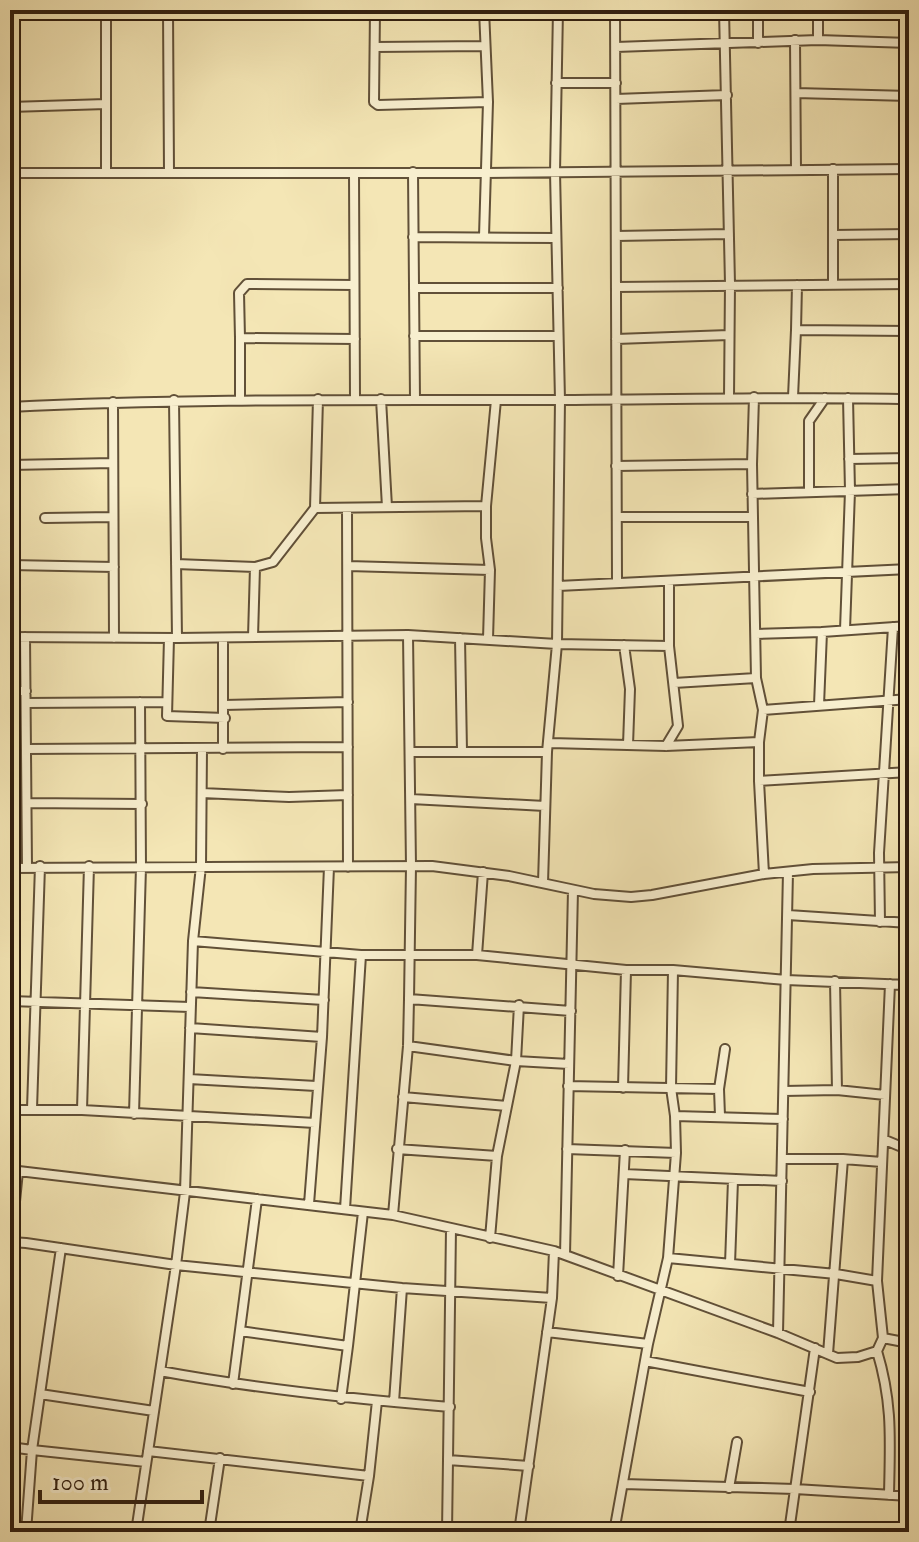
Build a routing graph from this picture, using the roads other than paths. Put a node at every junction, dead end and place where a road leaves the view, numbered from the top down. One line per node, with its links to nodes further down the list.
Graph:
1 (106, 10): 25 (street)
2 (168, 10): 36 (street)
3 (375, 10): 16 (street)
4 (484, 10): 15 (street)
5 (558, 10): 18 (street)
6 (615, 10): 17 (street)
7 (724, 10): 14 (street)
8 (758, 10): 12 (street)
9 (818, 10): 11 (street)
10 (795, 40): 11 (street); 12 (street); 20 (street)
11 (818, 40): 13 (street)
12 (758, 43): 14 (street)
13 (909, 43)
14 (725, 45): 17 (street); 21 (street)
15 (485, 46): 16 (street); 24 (street)
16 (375, 47): 24 (street)
17 (616, 47): 19 (street)
18 (556, 83): 19 (street); 32 (street)
19 (616, 83): 23 (street)
20 (796, 93): 22 (street); 30 (street)
21 (727, 95): 23 (street); 27 (street)
22 (909, 96)
23 (616, 99): 33 (street)
24 (488, 102): 38 (street)
25 (106, 104): 26 (street); 35 (street)
26 (10, 107)
27 (727, 169): 30 (street); 33 (street); 39 (street)
28 (833, 169): 29 (street); 30 (street); 41 (street)
29 (909, 169)
30 (796, 170)
31 (413, 172): 37 (street); 38 (street); 44 (street)
32 (555, 172): 33 (street); 38 (street); 45 (street)
33 (616, 172): 43 (street)
34 (10, 173): 35 (street)
35 (106, 173): 36 (street)
36 (169, 173): 37 (street)
37 (354, 173): 49 (street)
38 (486, 173): 42 (street)
39 (729, 234): 43 (street); 46 (street)
40 (909, 234): 41 (street)
41 (833, 235): 47 (street)
42 (484, 236): 44 (street); 45 (street)
43 (616, 236): 51 (street)
44 (413, 237): 52 (street)
45 (556, 238): 53 (street)
46 (730, 284): 50 (street); 51 (street); 56 (street)
47 (833, 284): 48 (street); 50 (street)
48 (909, 284)
49 (354, 285): 59 (street); 60 (street)
50 (797, 285): 54 (street)
51 (616, 287): 61 (street)
52 (414, 288): 53 (street); 57 (street)
53 (558, 288): 58 (street)
54 (796, 330): 55 (street); 64 (street)
55 (909, 331)
56 (729, 335): 61 (street); 62 (street)
57 (414, 336): 58 (street); 70 (street)
58 (557, 336): 75 (street)
59 (240, 338): 60 (street); 73 (street)
60 (355, 339): 68 (street)
61 (616, 339): 76 (street)
62 (729, 397): 63 (street); 76 (street)
63 (754, 397): 64 (street); 82 (street)
64 (793, 397): 65 (street)
65 (825, 398): 66 (street); 87 (street)
66 (848, 398): 71 (street); 80 (street)
67 (318, 399): 68 (street); 73 (street); 91 (street)
68 (355, 399): 69 (street)
69 (381, 399): 70 (street); 90 (street)
70 (415, 399): 74 (street)
71 (909, 399)
72 (174, 400): 73 (street); 77 (street); 97 (street)
73 (240, 400)
74 (496, 400): 75 (street); 89 (street)
75 (560, 400): 76 (street); 108 (street)
76 (615, 400): 84 (street)
77 (113, 402): 78 (street); 81 (street)
78 (10, 407)
79 (909, 458): 80 (street)
80 (849, 459): 86 (street)
81 (113, 463): 83 (street); 93 (street)
82 (752, 464): 84 (street); 88 (street)
83 (10, 465)
84 (616, 466): 94 (street)
85 (909, 489): 86 (street)
86 (850, 491): 87 (street); 104 (street)
87 (809, 492): 88 (street)
88 (752, 494): 95 (street)
89 (486, 506): 90 (street); 103 (street)
90 (387, 507): 92 (street)
91 (315, 508): 92 (street); 101 (street)
92 (347, 508): 99 (street)
93 (113, 517): 96 (street); 100 (street)
94 (617, 517): 95 (street); 106 (street)
95 (752, 517): 105 (street)
96 (45, 518)
97 (176, 564): 101 (street); 120 (street)
98 (10, 565): 100 (street)
99 (348, 566): 103 (street); 114 (street)
100 (114, 567): 119 (street)
101 (255, 567): 118 (street)
102 (909, 569): 104 (street)
103 (490, 570): 123 (street)
104 (845, 574): 105 (street); 111 (street)
105 (755, 577): 107 (street); 113 (street)
106 (617, 581): 107 (street); 108 (street)
107 (669, 581): 126 (street)
108 (558, 586): 124 (street)
109 (909, 626): 110 (street)
110 (893, 627): 111 (street); 132 (street)
111 (845, 630): 112 (street)
112 (822, 632): 113 (street); 138 (street)
113 (756, 634): 127 (street)
114 (348, 635): 115 (street); 118 (street); 135 (street)
115 (408, 635): 122 (street); 151 (street)
116 (10, 637): 117 (street)
117 (25, 637): 119 (street); 130 (street)
118 (253, 637): 121 (street)
119 (114, 638): 120 (street)
120 (173, 638): 121 (street); 134 (street)
121 (223, 638): 137 (street)
122 (460, 638): 123 (street); 150 (street)
123 (488, 639): 124 (street)
124 (557, 644): 125 (street); 146 (street)
125 (624, 645): 126 (street); 142 (street)
126 (669, 646): 128 (street)
127 (756, 678): 128 (street); 139 (street)
128 (674, 683): 143 (street)
129 (10, 691): 130 (street)
130 (26, 691): 136 (street)
131 (909, 699): 132 (street)
132 (887, 700): 138 (street); 153 (street)
133 (140, 702): 134 (street); 136 (street); 145 (street)
134 (167, 702): 140 (street)
135 (348, 702): 137 (street); 144 (street)
136 (26, 703): 147 (street)
137 (224, 705): 140 (street)
138 (819, 705): 139 (street)
139 (763, 710): 141 (street)
140 (225, 718): 149 (street)
141 (759, 742): 143 (street); 154 (street)
142 (628, 745): 143 (street); 146 (street)
143 (666, 746)
144 (348, 747): 149 (street); 156 (street)
145 (142, 748): 147 (street); 148 (street); 159 (street)
146 (548, 748): 150 (street); 160 (street)
147 (26, 749): 158 (street)
148 (202, 749): 149 (street); 155 (street)
149 (223, 749)
150 (462, 751): 151 (street)
151 (411, 752): 157 (street)
152 (909, 772): 153 (street)
153 (884, 773): 154 (street); 169 (street)
154 (759, 781): 174 (street)
155 (202, 793): 156 (street); 163 (street)
156 (348, 795): 168 (street)
157 (411, 799): 160 (street); 164 (street)
158 (27, 803): 159 (street); 165 (street)
159 (142, 804): 166 (street)
160 (545, 806): 175 (street)
161 (40, 866): 162 (street); 165 (street); 196 (street)
162 (89, 866): 166 (street); 197 (street)
163 (201, 866): 166 (street); 167 (street); 180 (street)
164 (411, 866): 168 (street); 172 (street); 182 (street)
165 (27, 867): 171 (street)
166 (141, 867): 198 (street)
167 (329, 867): 168 (street); 181 (street)
168 (348, 867)
169 (881, 867): 170 (street); 173 (street); 178 (street)
170 (909, 867)
171 (10, 868)
172 (483, 872): 175 (street); 184 (street)
173 (788, 872): 174 (street); 177 (street)
174 (764, 874): 176 (street)
175 (543, 883): 176 (street)
176 (573, 890): 185 (street)
177 (788, 915): 178 (street); 188 (street)
178 (880, 922): 179 (street)
179 (909, 923)
180 (193, 941): 181 (street); 192 (street)
181 (327, 953): 183 (street); 194 (street)
182 (410, 954): 183 (street); 184 (street); 193 (street)
183 (361, 955): 246 (street)
184 (477, 955): 185 (street)
185 (571, 965): 186 (street); 201 (street)
186 (626, 970): 187 (street); 211 (street)
187 (673, 970): 188 (street); 212 (street)
188 (786, 980): 189 (street); 215 (street)
189 (835, 981): 190 (street); 214 (street)
190 (890, 984): 191 (street); 216 (street)
191 (909, 985)
192 (191, 992): 194 (street); 200 (street)
193 (409, 999): 199 (street); 204 (street)
194 (324, 1000): 203 (street)
195 (10, 1001): 196 (street)
196 (37, 1001): 197 (street); 219 (street)
197 (87, 1003): 198 (street); 221 (street)
198 (137, 1005): 200 (street); 222 (street)
199 (519, 1005): 201 (street); 206 (street)
200 (190, 1007): 202 (street)
201 (571, 1011): 207 (street)
202 (190, 1028): 203 (street); 208 (street)
203 (322, 1037): 209 (street)
204 (408, 1046): 206 (street); 217 (street)
205 (725, 1049): 213 (street)
206 (516, 1061): 207 (street); 218 (street)
207 (569, 1064): 210 (street)
208 (189, 1079): 209 (street); 223 (street)
209 (316, 1086): 227 (street)
210 (568, 1086): 211 (street); 230 (street)
211 (623, 1088): 212 (street)
212 (671, 1088): 213 (street); 224 (street)
213 (719, 1089): 225 (street)
214 (837, 1090): 215 (street); 216 (street)
215 (784, 1091): 226 (street)
216 (885, 1095): 228 (street)
217 (403, 1097): 218 (street); 229 (street)
218 (507, 1106): 234 (street)
219 (32, 1109): 220 (street); 221 (street)
220 (10, 1110)
221 (82, 1110): 222 (street)
222 (134, 1114): 223 (street)
223 (188, 1116): 227 (street); 243 (street)
224 (675, 1116): 225 (street); 233 (street)
225 (720, 1116): 226 (street)
226 (783, 1119): 235 (street)
227 (315, 1123): 245 (street)
228 (885, 1140): 232 (street); 237 (street)
229 (397, 1149): 234 (street); 248 (street)
230 (567, 1149): 231 (street); 254 (street)
231 (625, 1150): 233 (street); 239 (street)
232 (909, 1150)
233 (676, 1153): 240 (street)
234 (497, 1156): 250 (street)
235 (783, 1159): 236 (street); 242 (street)
236 (843, 1159): 237 (street); 260 (street)
237 (882, 1162): 262 (street)
238 (14, 1170): 243 (street); 251 (street)
239 (624, 1174): 240 (street); 261 (street)
240 (675, 1176): 241 (street); 255 (street)
241 (733, 1180): 242 (street); 256 (street)
242 (782, 1181): 258 (street)
243 (185, 1192): 244 (street); 257 (street)
244 (257, 1199): 245 (street); 259 (street)
245 (309, 1204): 246 (street)
246 (345, 1209): 247 (street)
247 (363, 1212): 248 (street); 263 (street)
248 (393, 1215): 249 (street)
249 (451, 1228): 250 (street); 265 (street)
250 (490, 1238): 253 (street)
251 (11, 1246): 252 (street)
252 (61, 1248): 257 (street); 282 (street)
253 (554, 1251): 254 (street); 267 (street)
254 (565, 1255): 261 (street)
255 (668, 1258): 256 (street); 266 (street)
256 (730, 1264): 258 (street)
257 (176, 1265): 259 (street); 279 (street)
258 (780, 1270): 260 (street); 270 (street)
259 (247, 1271): 263 (street); 268 (street)
260 (836, 1274): 262 (street); 277 (street)
261 (618, 1276): 266 (street)
262 (877, 1281): 271 (street)
263 (354, 1283): 264 (street); 274 (street)
264 (402, 1288): 265 (street); 285 (street)
265 (452, 1291): 267 (street); 286 (street)
266 (661, 1291): 270 (street); 273 (street)
267 (552, 1298): 269 (street)
268 (240, 1331): 274 (street); 280 (street)
269 (547, 1332): 273 (street); 295 (street)
270 (778, 1333): 275 (street)
271 (883, 1338): 272 (street); 276 (street)
272 (909, 1343)
273 (648, 1344): 278 (street)
274 (348, 1346): 283 (street)
275 (815, 1348): 277 (street); 281 (street)
276 (877, 1351): 277 (street); 300 (street)
277 (828, 1354)
278 (645, 1361): 281 (street); 297 (street)
279 (160, 1371): 280 (street); 287 (street)
280 (233, 1384): 283 (street)
281 (810, 1392): 299 (street)
282 (40, 1394): 287 (street); 290 (street)
283 (341, 1399): 284 (street)
284 (377, 1401): 285 (street); 296 (street)
285 (394, 1402): 286 (street)
286 (450, 1407): 293 (street)
287 (154, 1411): 291 (street)
288 (737, 1442): 298 (street)
289 (10, 1447): 290 (street)
290 (32, 1450): 294 (street); 302 (street)
291 (148, 1451): 292 (street); 294 (street)
292 (220, 1458): 296 (street); 304 (street)
293 (448, 1460): 295 (street); 306 (street)
294 (146, 1462): 303 (street)
295 (529, 1466): 307 (street)
296 (369, 1476): 305 (street)
297 (623, 1484): 298 (street); 308 (street)
298 (729, 1488): 299 (street)
299 (795, 1489): 300 (street); 309 (street)
300 (889, 1495): 301 (street)
301 (909, 1496)
302 (26, 1532)
303 (136, 1532)
304 (209, 1532)
305 (360, 1532)
306 (447, 1532)
307 (519, 1532)
308 (614, 1532)
309 (789, 1532)

